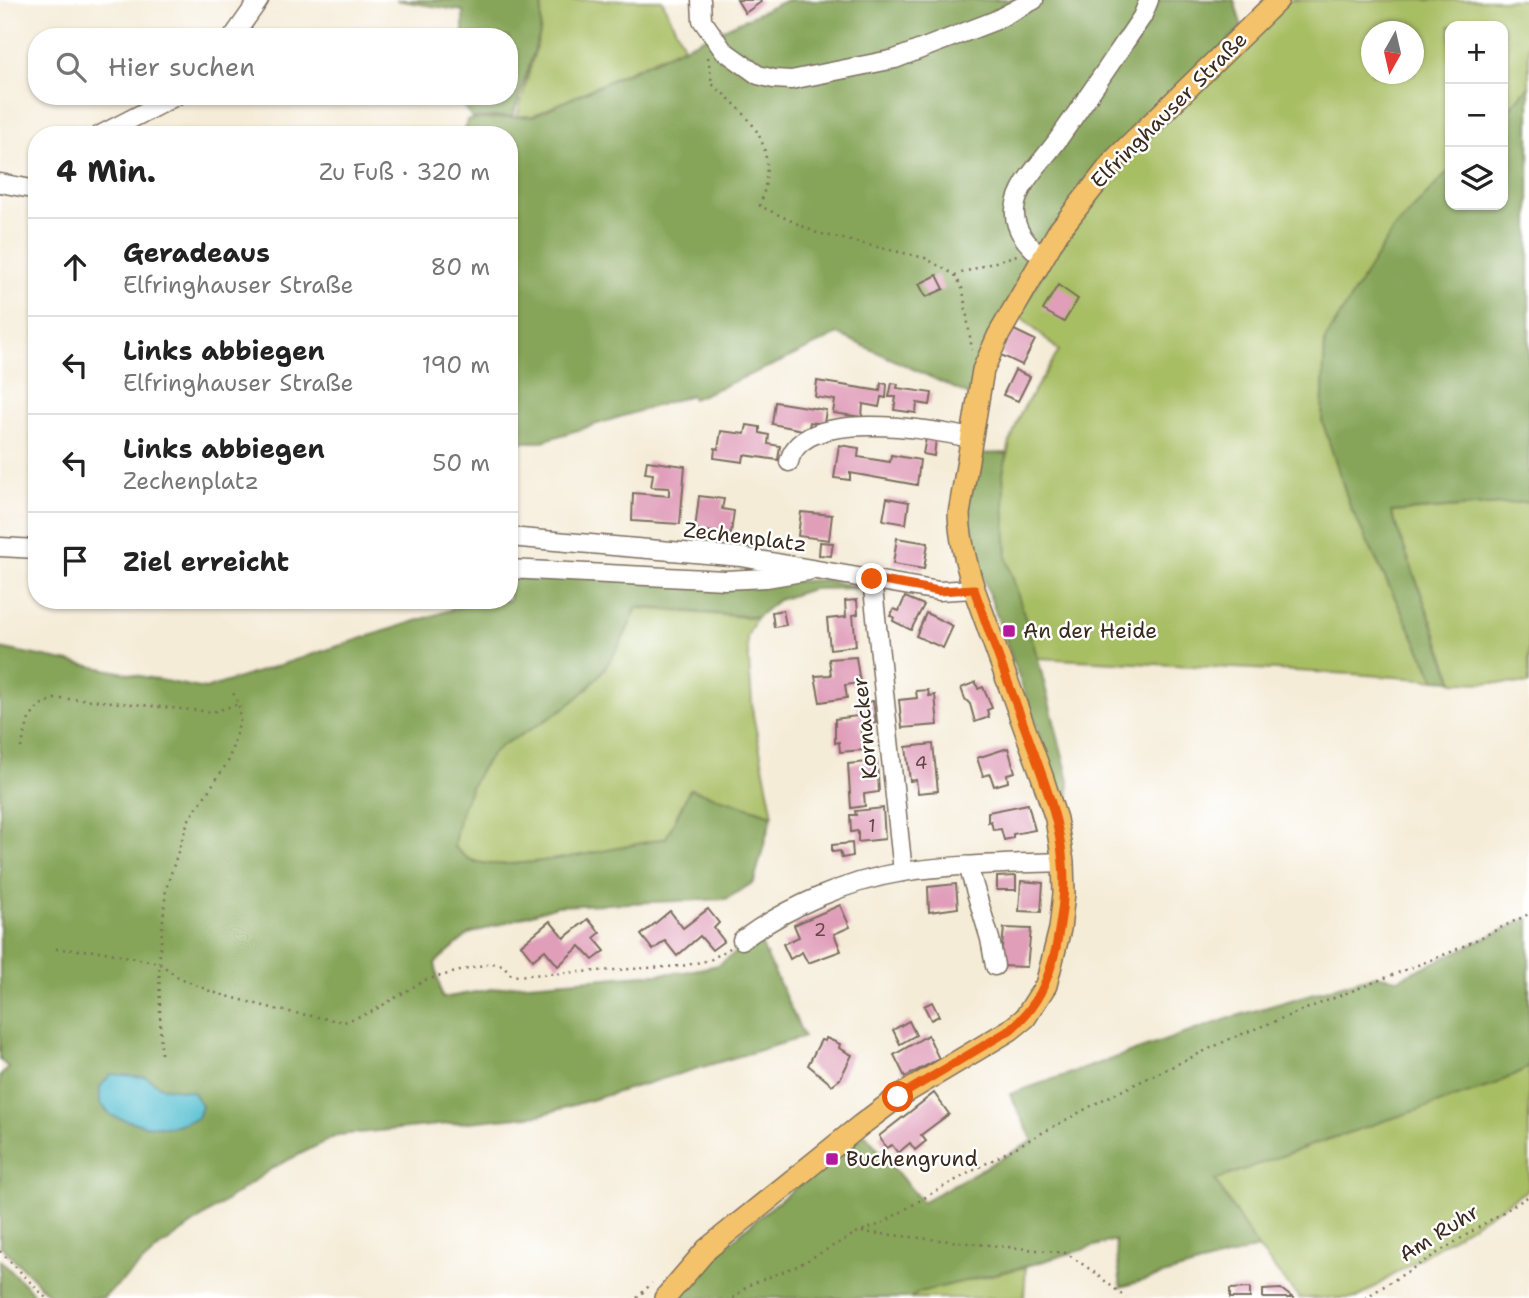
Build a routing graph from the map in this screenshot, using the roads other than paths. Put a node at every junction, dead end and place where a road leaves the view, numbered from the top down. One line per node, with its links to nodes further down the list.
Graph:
1 (259, 0): 6 (street)
2 (701, 0): 3 (street)
3 (1034, 0)
4 (1149, 0): 11 (street)
5 (1278, 0): 11 (main road, Elfringhauser Straße)
6 (239, 28)
7 (158, 105): 8 (street)
8 (118, 126)
9 (0, 183): 10 (street)
10 (28, 188)
11 (1038, 254): 12 (main road, Elfringhauser Straße)
12 (970, 438): 13 (street); 20 (main road, Elfringhauser Straße)
13 (789, 462)
14 (518, 538): 18 (street, Zechenplatz)
15 (0, 547): 16 (street)
16 (28, 549)
17 (518, 569): 18 (street)
18 (818, 569): 19 (street, Zechenplatz)
19 (872, 579): 20 (street, Zechenplatz); 23 (street, Kornacker)
20 (974, 589): 21 (main road, Elfringhauser Straße)
21 (1063, 862): 22 (street); 26 (main road, Elfringhauser Straße)
22 (968, 866): 23 (street); 25 (street)
23 (904, 872): 24 (street)
24 (741, 940)
25 (995, 967)
26 (665, 1298)

